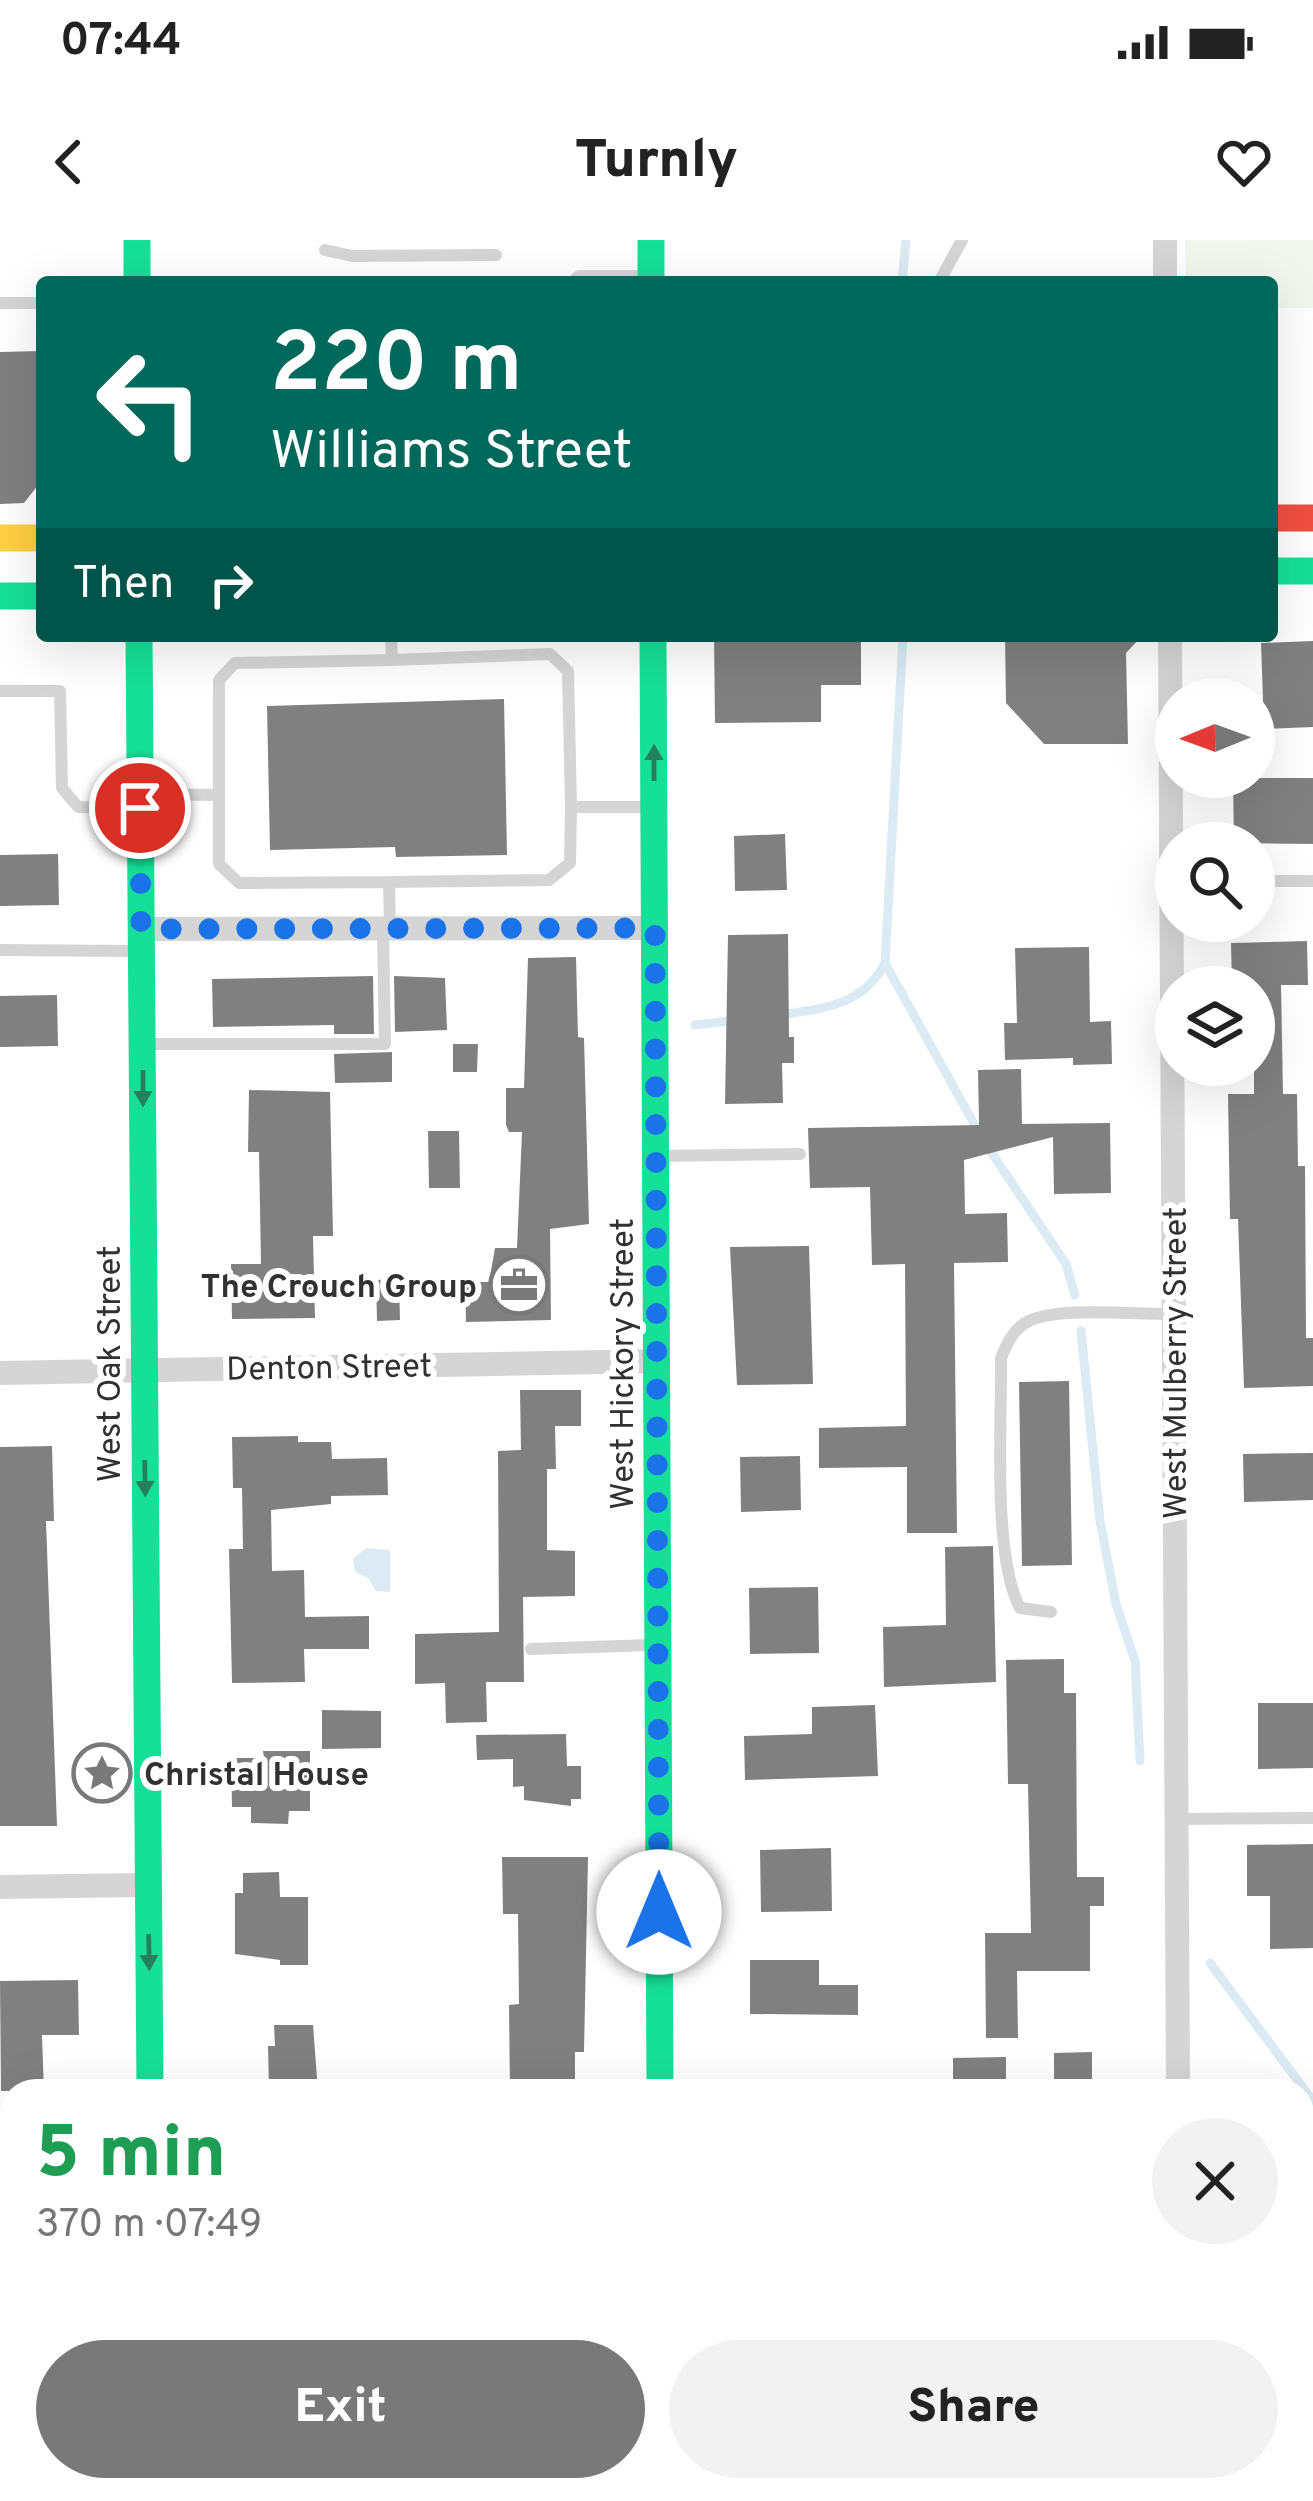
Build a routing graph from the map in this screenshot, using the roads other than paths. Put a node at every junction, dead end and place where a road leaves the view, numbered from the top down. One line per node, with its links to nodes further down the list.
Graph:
1 (137, 240): 7 (main road)
2 (346, 240): 6 (lane)
3 (651, 240): 8 (main road)
4 (962, 240): 9 (lane)
5 (1165, 240): 10 (street)
6 (496, 255)
7 (137, 276)
8 (651, 276)
9 (942, 276)
10 (1165, 276)
11 (0, 302): 12 (lane)
12 (36, 302)
13 (1278, 518): 14 (main road)
14 (1313, 518)
15 (0, 538): 16 (main road)
16 (36, 538)
17 (1278, 571): 18 (main road)
18 (1313, 571)
19 (0, 596): 20 (main road)
20 (36, 596)
21 (140, 642): 28 (main road, West Oak Street)
22 (392, 642): 25 (lane)
23 (653, 642): 29 (main road, West Hickory Street, one-way to 23)
24 (1170, 642): 31 (street, West Mulberry Street)
25 (392, 660): 27 (lane); 30 (lane)
26 (0, 691): 28 (lane)
27 (218, 795): 28 (lane); 34 (lane)
28 (141, 801): 37 (main road, West Oak Street)
29 (654, 806): 30 (lane); 35 (main road, West Hickory Street)
30 (571, 807): 34 (lane)
31 (1173, 822)
32 (1275, 881): 33 (lane)
33 (1313, 881)
34 (389, 882): 36 (lane)
35 (655, 928): 36 (street); 42 (main road, West Hickory Street)
36 (386, 932): 37 (street); 40 (lane)
37 (141, 940): 39 (lane); 40 (main road, West Oak Street)
38 (1174, 942): 43 (street, West Mulberry Street)
39 (0, 950)
40 (142, 1044): 45 (main road, West Oak Street, one-way to 45)
41 (800, 1154): 42 (lane)
42 (656, 1156): 44 (main road, West Hickory Street)
43 (1174, 1314): 47 (lane); 51 (street, West Mulberry Street)
44 (657, 1361): 45 (street, Denton Street); 48 (main road, West Hickory Street)
45 (144, 1371): 46 (street, Denton Street); 52 (main road, West Oak Street, one-way to 52)
46 (0, 1373)
47 (1051, 1612)
48 (658, 1644): 49 (lane); 55 (main road, West Hickory Street)
49 (531, 1649)
50 (1313, 1818): 51 (lane)
51 (1177, 1819): 56 (street, West Mulberry Street)
52 (148, 1886): 53 (street); 54 (main road, West Oak Street, one-way to 54)
53 (0, 1887)
54 (150, 2079)
55 (660, 2079)
56 (1178, 2079)

